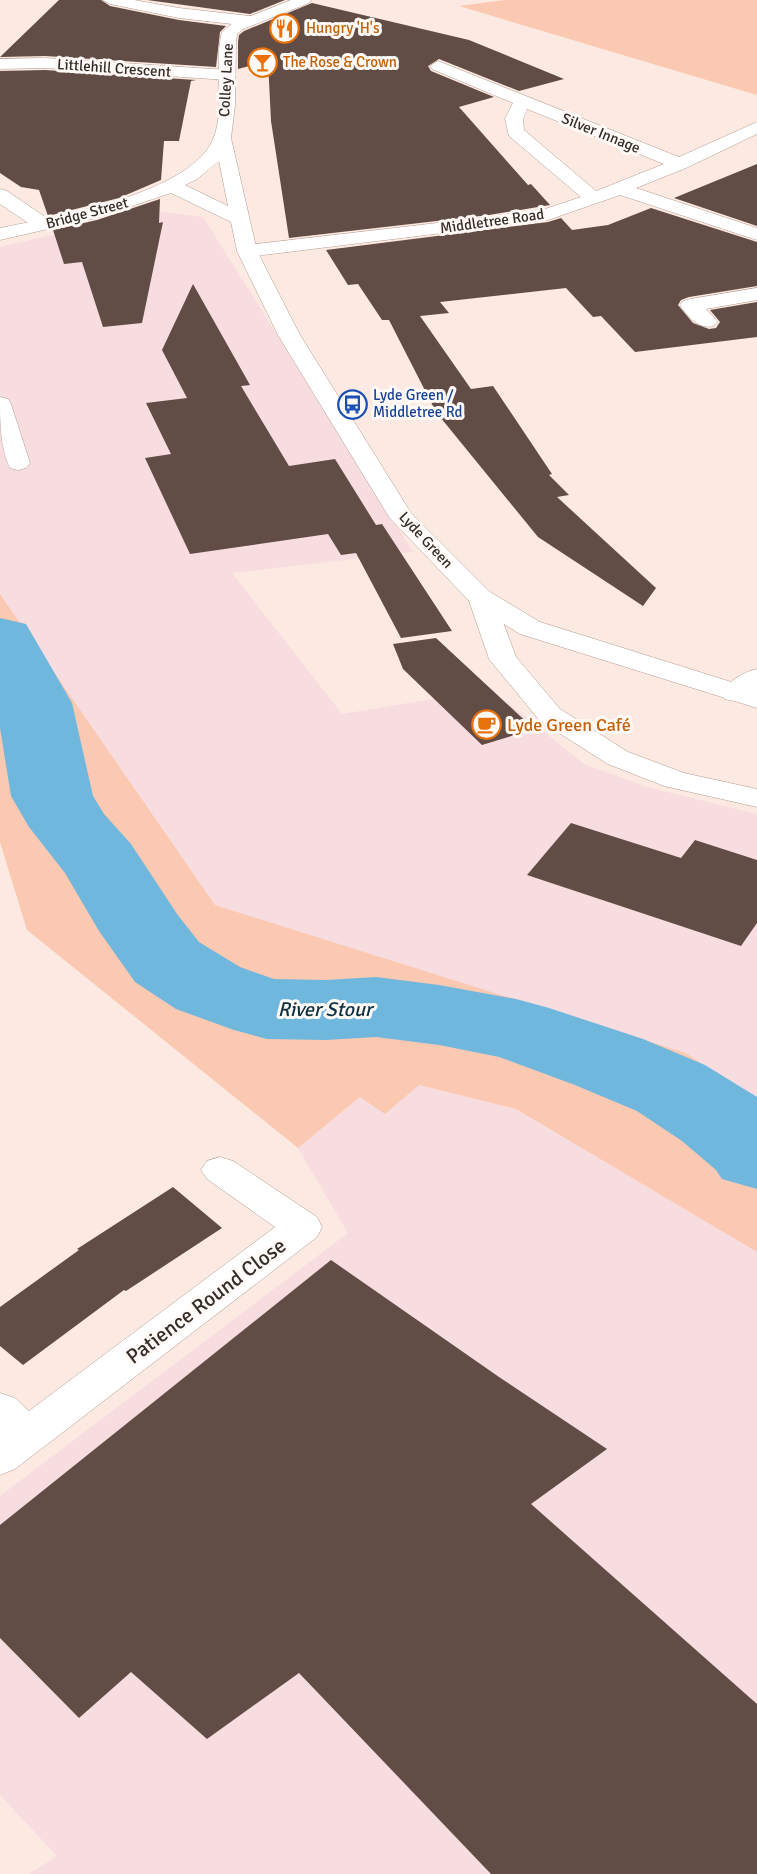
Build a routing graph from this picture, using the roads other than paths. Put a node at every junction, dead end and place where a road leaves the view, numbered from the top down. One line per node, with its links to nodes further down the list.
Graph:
1 (110, 0): 3 (street)
2 (304, 0): 3 (street, Colley Lane)
3 (250, 21): 6 (street, Colley Lane)
4 (0, 64): 6 (street, Littlehill Crescent)
5 (439, 73): 7 (street, Silver Innage)
6 (228, 75): 9 (street, Colley Lane)
7 (522, 101): 10 (street, Silver Innage); 14 (street)
8 (757, 127): 10 (street, Middletree Road)
9 (223, 139): 11 (street, Colley Lane); 15 (street, Lyde Green)
10 (680, 164): 12 (street, Middletree Road)
11 (172, 186): 15 (street); 16 (street, Bridge Street)
12 (620, 189): 14 (street, Middletree Road); 18 (street)
13 (0, 195): 16 (street)
14 (594, 199): 19 (street, Middletree Road)
15 (238, 218): 19 (street, Lyde Green)
16 (44, 225): 17 (street, Bridge Street)
17 (0, 234)
18 (757, 234)
19 (247, 251): 26 (street, Lyde Green)
20 (672, 293): 22 (street)
21 (757, 294): 22 (street)
22 (690, 305): 23 (street)
23 (707, 322)
24 (0, 404): 25 (street)
25 (18, 463)
26 (481, 598): 27 (street, Lyde Green); 28 (street)
27 (750, 690)
28 (757, 798)
29 (220, 1170): 30 (street, Patience Round Close)
30 (9, 1434)

